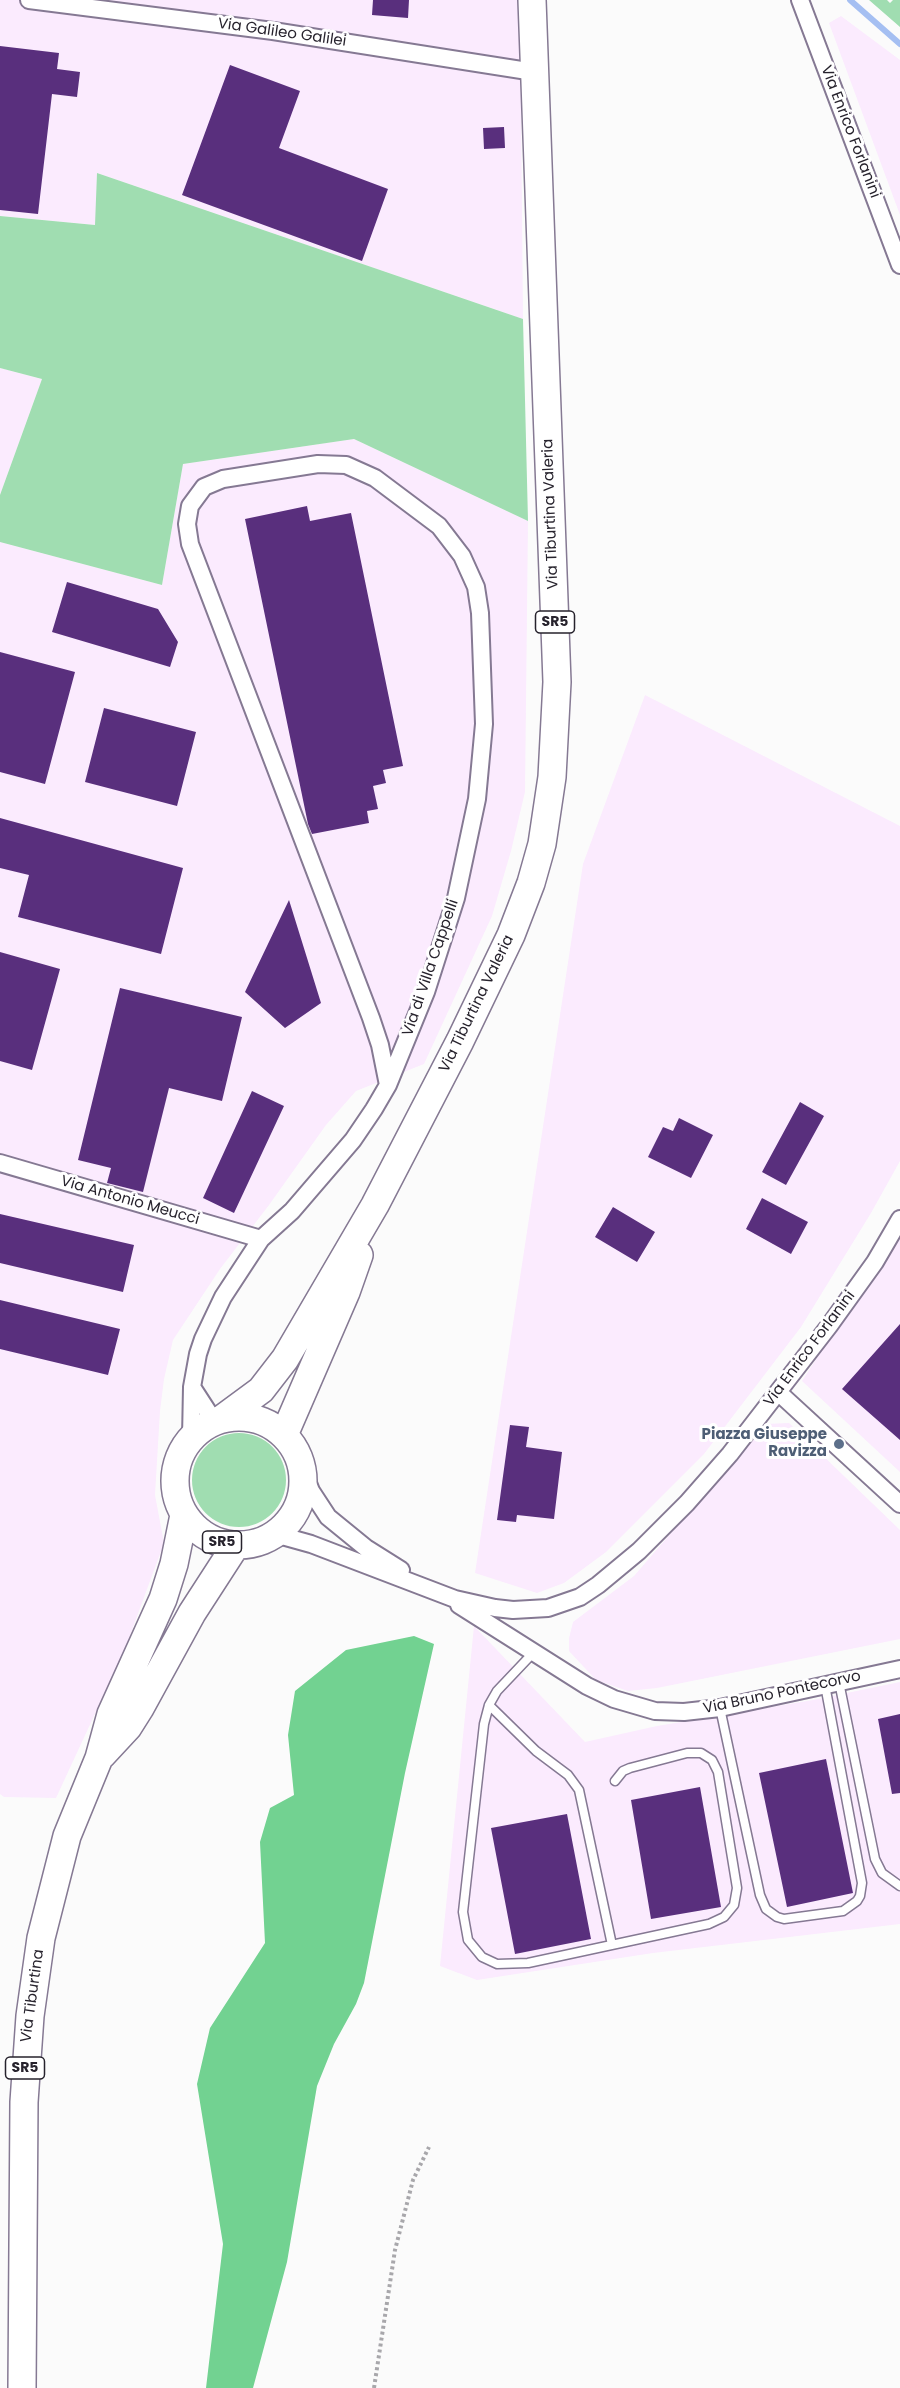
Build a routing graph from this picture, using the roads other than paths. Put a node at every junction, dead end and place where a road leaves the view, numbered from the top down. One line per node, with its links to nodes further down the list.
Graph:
1 (29, 0): 4 (street, Via Galileo Galilei)
2 (532, 0): 4 (main road, Via Tiburtina Valeria / SR5)
3 (801, 0): 5 (street, Via Enrico Forlanini)
4 (534, 72): 8 (main road, Via Tiburtina Valeria / SR5)
5 (900, 265)
6 (388, 1085): 6 (street, Via di Villa Cappelli); 10 (street, Via di Villa Cappelli)
7 (0, 1163): 10 (street, Via Antonio Meucci)
8 (375, 1205): 13 (main road, Via Tiburtina Valeria / SR5); 14 (main road, Via Tiburtina Valeria / SR5)
9 (900, 1219): 12 (street, Via Enrico Forlanini)
10 (261, 1239): 11 (street, Via di Villa Cappelli)
11 (192, 1387): 13 (street); 15 (street, Via di Villa Cappelli)
12 (778, 1392): 17 (street); 21 (street, Via Enrico Forlanini)
13 (218, 1420): 14 (main road); 15 (main road, Via Tiburtina / SR5)
14 (284, 1435): 16 (main road)
15 (191, 1438): 18 (main road, Via Tiburtina / SR5)
16 (302, 1468): 19 (main road, SR5); 21 (street, Via Bruno Pontecorvo)
17 (900, 1504)
18 (184, 1515): 20 (main road, SR5); 27 (main road, Via Tiburtina / SR5)
19 (275, 1534): 20 (main road, SR5); 21 (street, Via Bruno Pontecorvo)
20 (236, 1545): 27 (main road, Via Tiburtina / SR5)
21 (442, 1594): 22 (street, Via Bruno Pontecorvo)
22 (534, 1652): 25 (lane); 26 (street, Via Bruno Pontecorvo)
23 (900, 1669): 24 (street, Via Bruno Pontecorvo)
24 (832, 1683): 26 (street, Via Bruno Pontecorvo); 26 (lane); 29 (lane)
25 (489, 1705): 30 (lane); 30 (lane)
26 (720, 1708)
27 (99, 1758): 31 (main road, Via Tiburtina / SR5)
28 (615, 1781): 30 (lane)
29 (900, 1886)
30 (612, 1945)
31 (22, 2388)

